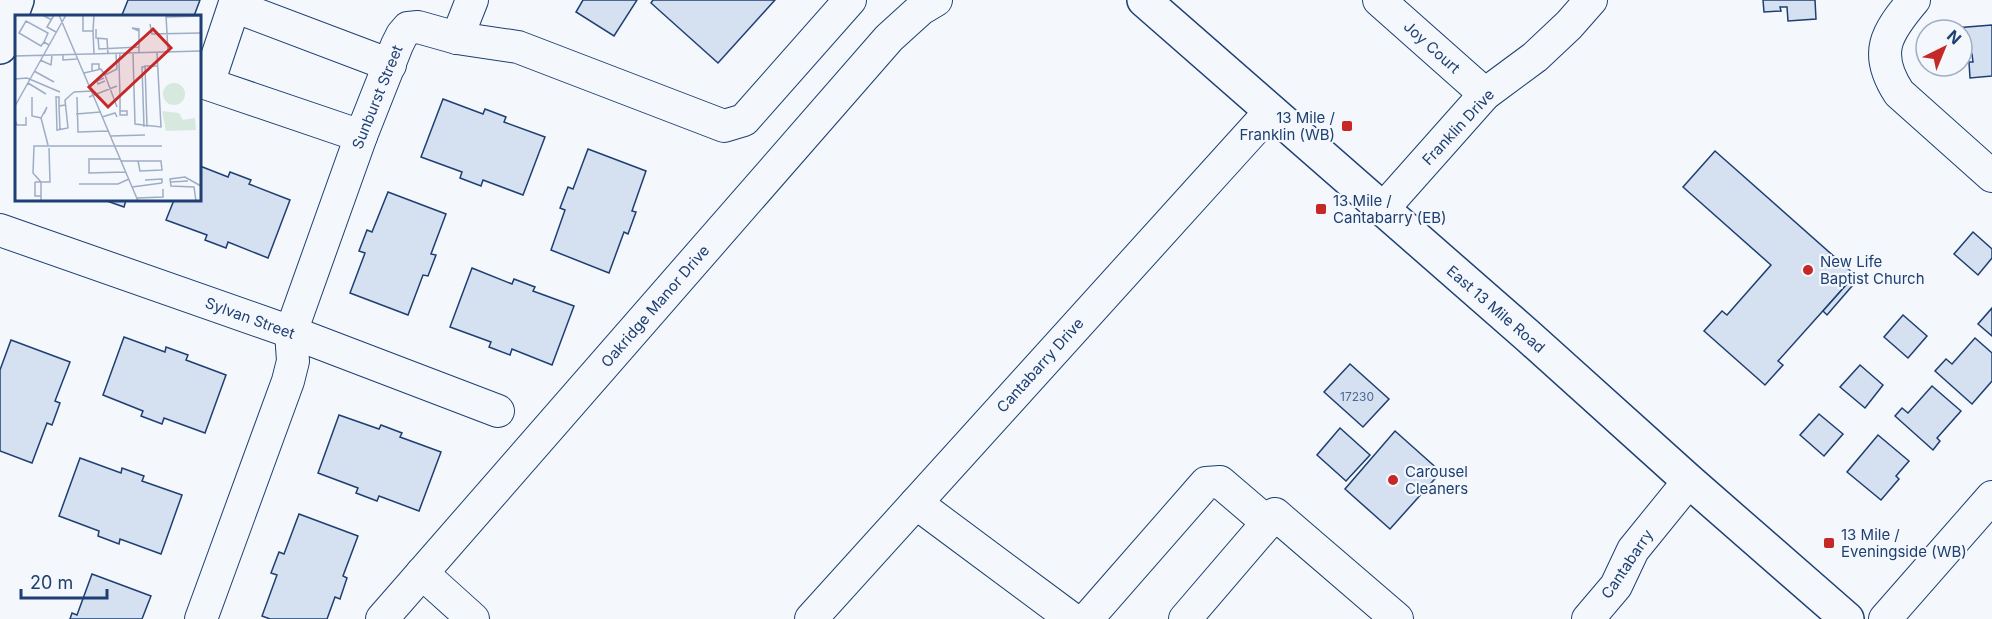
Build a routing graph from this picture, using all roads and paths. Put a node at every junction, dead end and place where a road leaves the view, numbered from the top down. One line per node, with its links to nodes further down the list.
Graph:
1 (17, 0): 10 (main road)
2 (472, 0): 9 (street)
3 (850, 0): 9 (street, Sunburst Street)
4 (936, 0): 24 (street, Oakridge Manor Drive)
5 (1144, 0): 13 (main road, East 13 Mile Road)
6 (1379, 0): 12 (street, Joy Court)
7 (1591, 0): 12 (street, Franklin Drive)
8 (1914, 0): 15 (street)
9 (457, 38): 11 (street, Sunburst Street)
10 (0, 47)
11 (390, 64): 14 (street, Sunburst Street); 14 (street)
12 (1485, 94): 16 (street, Franklin Drive)
13 (1270, 112): 16 (main road, East 13 Mile Road); 22 (street, Cantabarry Drive)
14 (360, 136): 18 (street, Sunburst Street)
15 (1992, 176)
16 (1382, 210): 20 (main road, East 13 Mile Road)
17 (0, 230): 18 (street, Sylvan Street)
18 (291, 332): 19 (street, Sylvan Street); 25 (street, Sunburst Street)
19 (498, 411)
20 (1689, 481): 33 (street, Cantabarry); 34 (main road, East 13 Mile Road)
21 (1992, 497): 35 (street)
22 (916, 503): 28 (street, Cantabarry Drive); 29 (street)
23 (1268, 523): 30 (street); 31 (street); 32 (street)
24 (422, 573): 26 (street, Oakridge Manor Drive); 27 (street)
25 (201, 619)
26 (382, 619)
27 (473, 619)
28 (811, 619)
29 (1072, 619)
30 (1087, 619)
31 (1185, 619)
32 (1397, 619)
33 (1588, 619)
34 (1847, 619)
35 (1885, 619)

